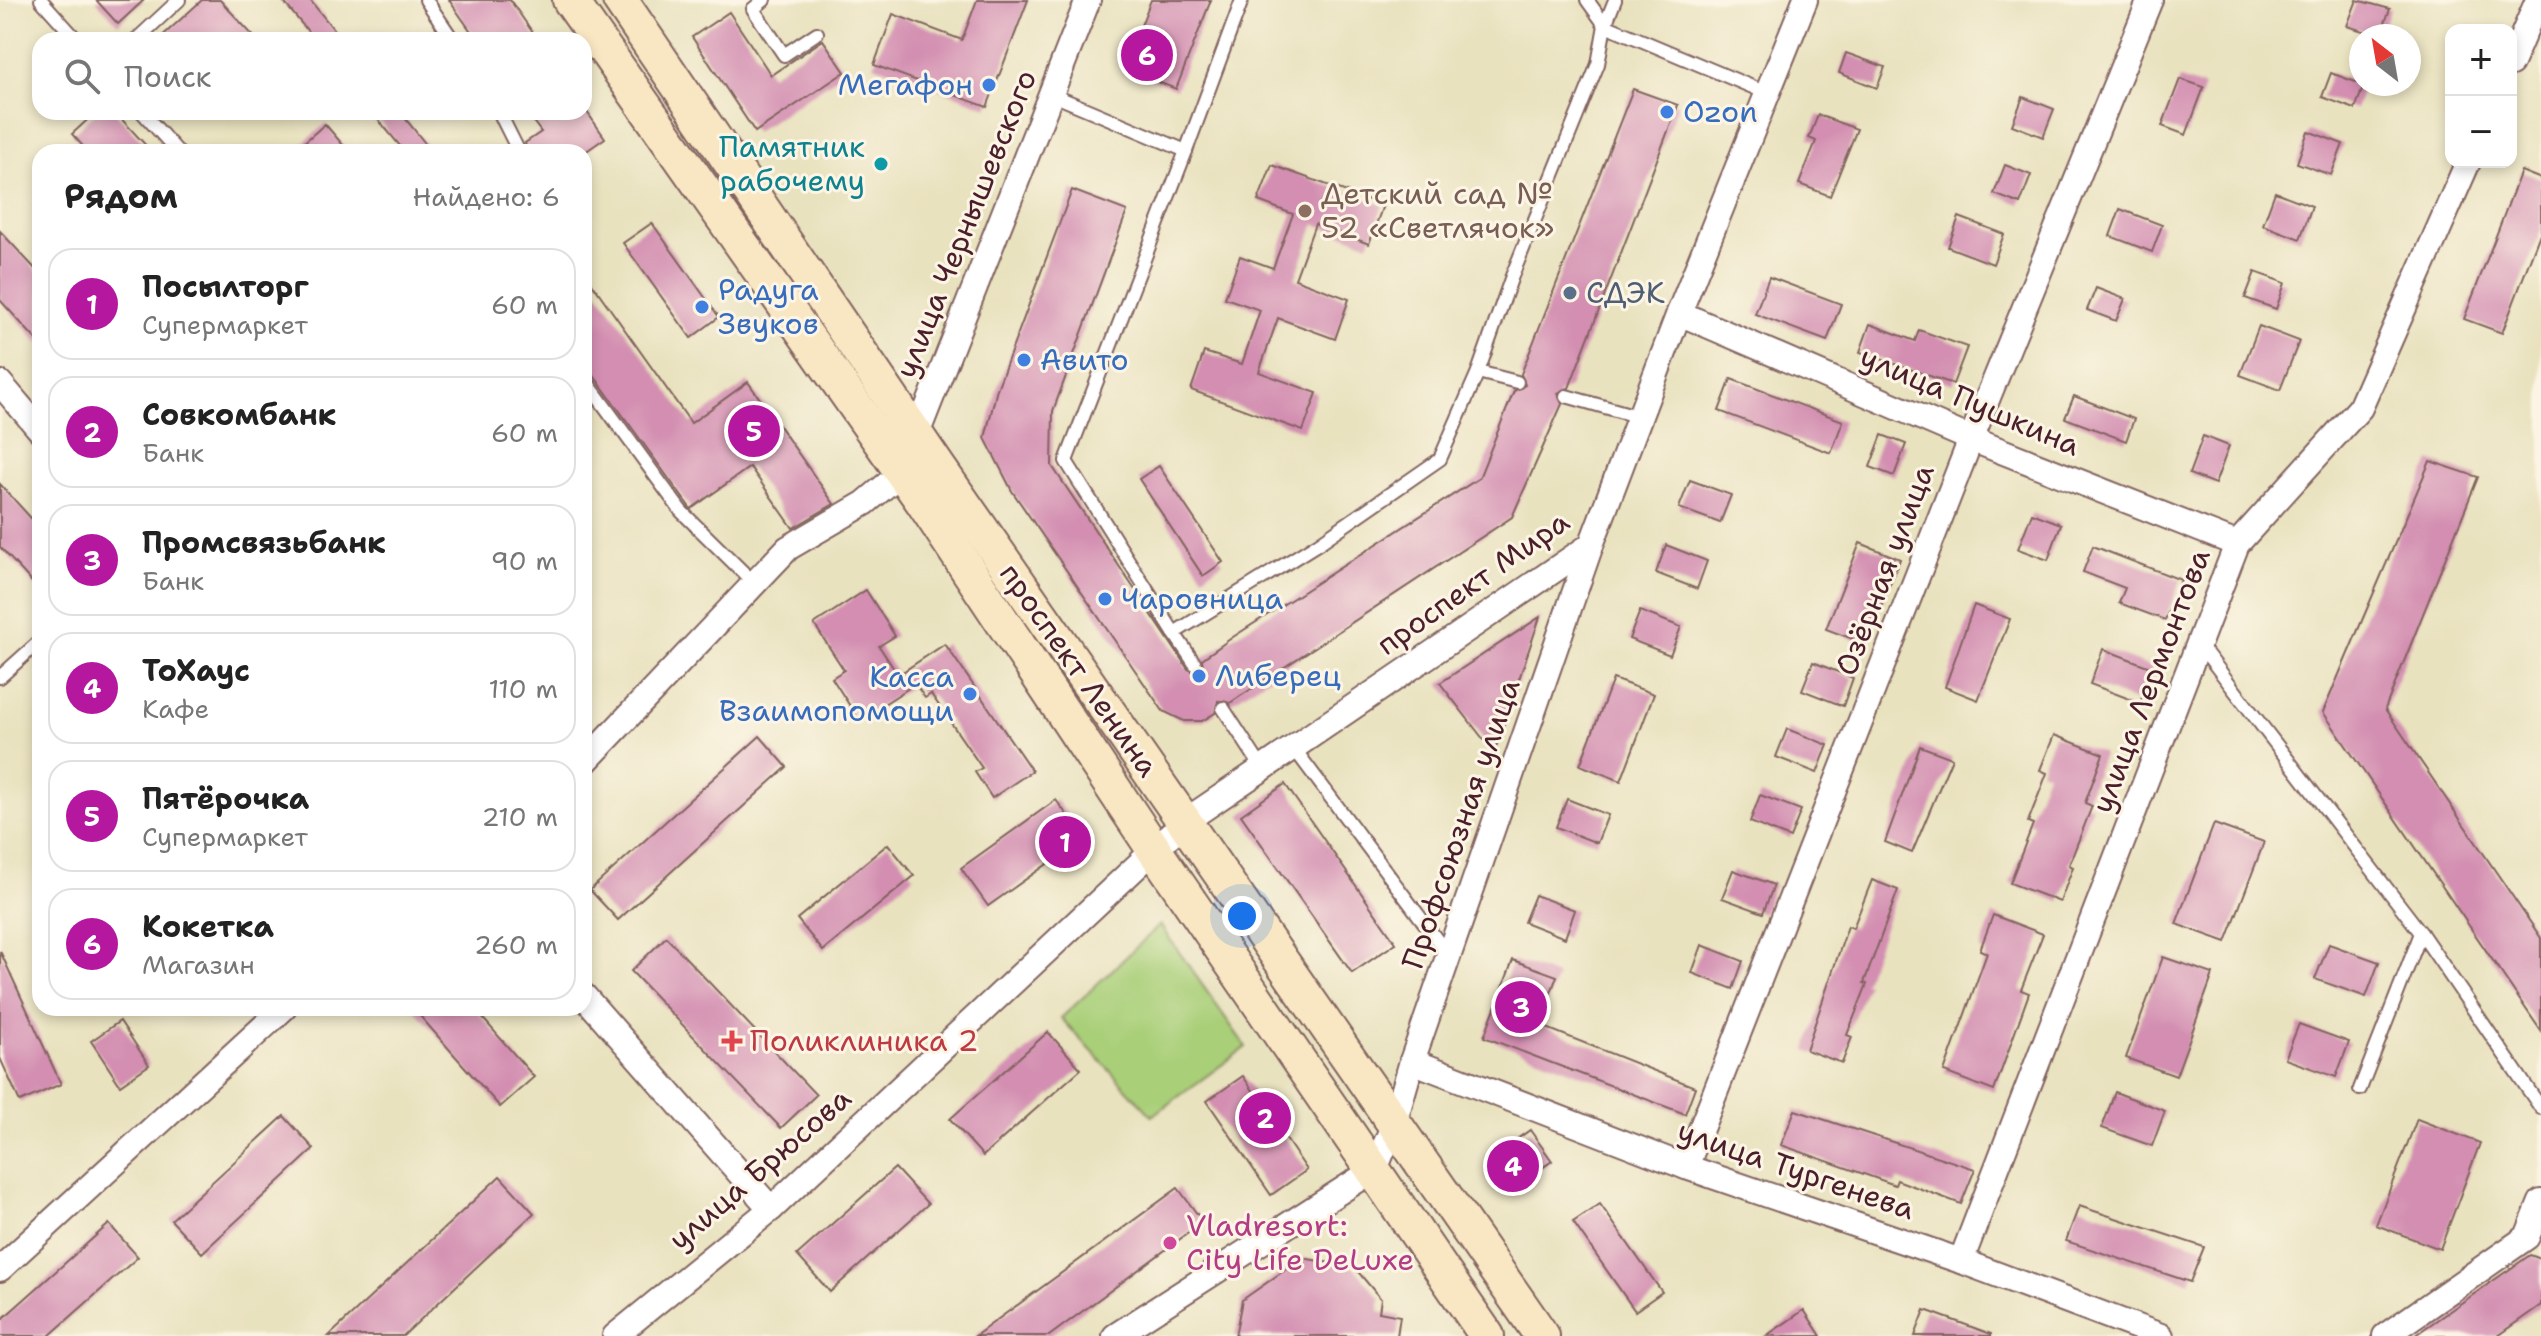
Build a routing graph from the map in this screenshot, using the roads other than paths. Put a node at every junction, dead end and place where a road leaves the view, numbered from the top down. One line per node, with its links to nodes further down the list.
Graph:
1 (41, 0): 15 (lane)
2 (179, 0): 16 (lane)
3 (426, 0): 17 (lane)
4 (570, 0): 38 (main road, проспект Ленина)
5 (620, 0): 36 (main road, проспект Ленина)
6 (764, 0): 18 (lane)
7 (1088, 0): 21 (street, улица Чернышевского)
8 (1242, 0): 26 (lane)
9 (1587, 0): 14 (lane)
10 (1615, 0): 14 (lane)
11 (1805, 0): 20 (street, проспект Мира)
12 (2150, 0): 37 (street, Озёрная улица)
13 (2536, 15): 19 (street)
14 (1605, 25): 20 (lane); 29 (lane)
15 (70, 32)
16 (145, 32)
17 (448, 32)
18 (817, 33)
19 (2517, 51)
20 (1769, 94): 28 (street, проспект Мира)
21 (1053, 95): 26 (lane); 36 (street, улица Чернышевского)
22 (149, 120): 24 (lane)
23 (503, 120): 25 (lane)
24 (171, 144)
25 (515, 144)
26 (1186, 151): 42 (lane)
27 (2465, 168): 39 (street, улица Лермонтова)
28 (1679, 313): 34 (street, проспект Мира); 37 (street, улица Пушкина)
29 (1478, 372): 30 (lane); 42 (lane)
30 (1517, 382)
31 (0, 383): 35 (street)
32 (592, 389): 41 (lane)
33 (1566, 396): 34 (lane)
34 (1640, 417): 40 (street, проспект Мира)
35 (32, 421)
36 (918, 437): 38 (street, улица Чернышевского); 51 (main road, проспект Ленина)
37 (1971, 439): 39 (street, улица Пушкина); 61 (street, Озёрная улица)
38 (902, 472): 41 (street); 52 (main road, проспект Ленина)
39 (2237, 544): 43 (street, улица Лермонтова)
40 (1591, 545): 48 (street, проспект Мира); 54 (street, Профсоюзная улица)
41 (755, 584): 49 (street)
42 (1174, 633): 45 (lane)
43 (2199, 644): 53 (lane); 65 (street, улица Лермонтова)
44 (32, 648): 46 (lane)
45 (1195, 664)
46 (0, 677)
47 (1223, 708): 50 (lane)
48 (1293, 747): 50 (street, проспект Мира); 54 (lane)
49 (592, 755)
50 (1262, 768): 51 (street, проспект Мира)
51 (1184, 822): 52 (street, проспект Мира); 60 (main road, проспект Ленина)
52 (1155, 851): 62 (main road, проспект Ленина); 64 (street, улица Брюсова)
53 (2421, 933): 58 (lane); 59 (lane)
54 (1449, 957): 57 (street, Профсоюзная улица)
55 (592, 1005): 64 (street)
56 (275, 1016): 66 (street)
57 (1412, 1061): 60 (street, Профсоюзная улица); 61 (street, улица Тургенева)
58 (2360, 1089)
59 (2541, 1108)
60 (1394, 1124): 62 (street, Профсоюзная улица); 70 (main road, проспект Ленина)
61 (1686, 1167): 65 (street, улица Тургенева)
62 (1375, 1169): 68 (street); 69 (main road, проспект Ленина)
63 (2541, 1202): 72 (street)
64 (771, 1209): 67 (street, улица Брюсова)
65 (1961, 1261): 71 (street, улица Тургенева)
66 (0, 1269)
67 (626, 1332)
68 (1115, 1336)
69 (1487, 1336)
70 (1542, 1336)
71 (2161, 1336)
72 (2385, 1336)

